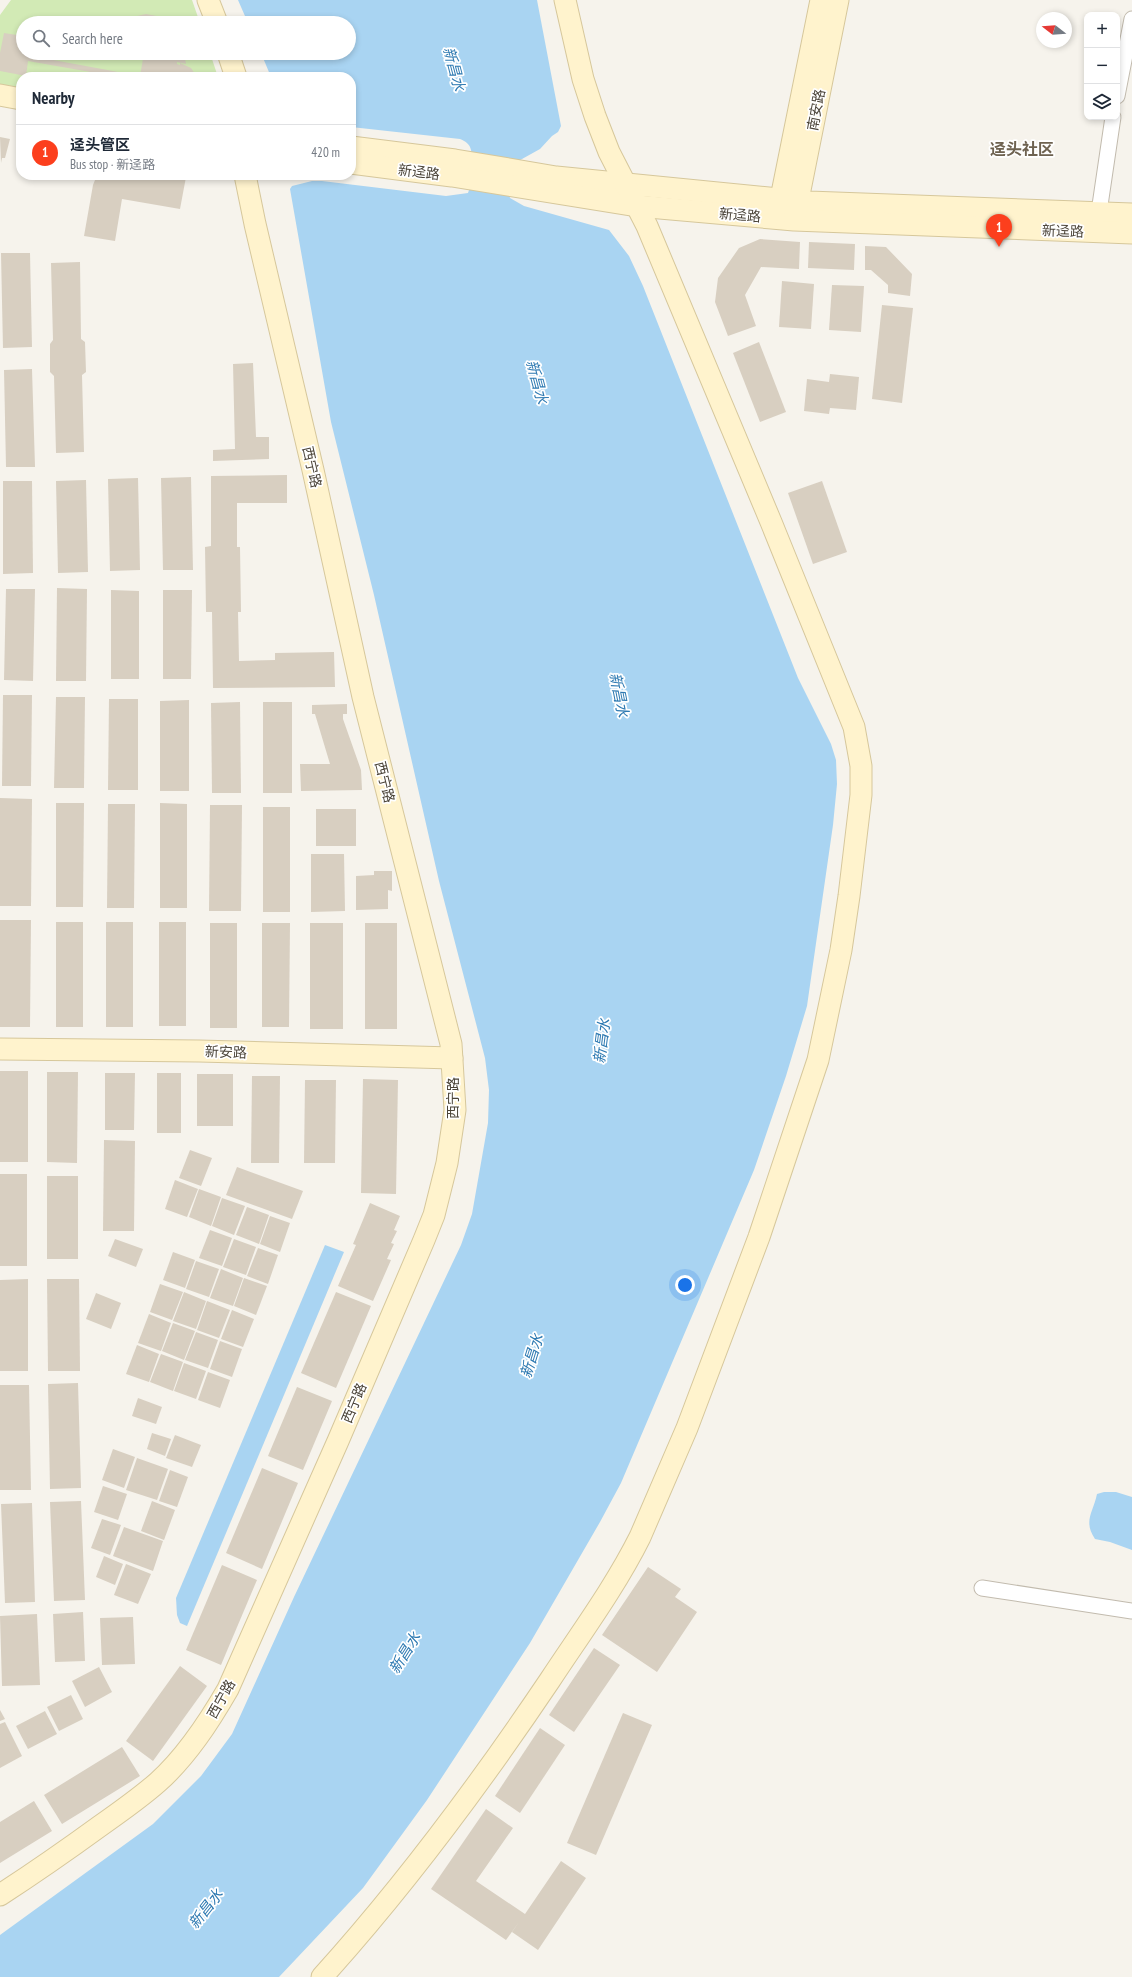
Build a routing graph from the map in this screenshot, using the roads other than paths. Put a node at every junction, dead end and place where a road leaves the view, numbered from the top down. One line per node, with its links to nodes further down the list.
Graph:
1 (208, 0): 5 (street)
2 (565, 0): 18 (street)
3 (821, 0): 20 (street, 南安路)
4 (838, 0): 20 (street, 南安路)
5 (214, 16)
6 (1132, 19): 9 (street)
7 (230, 60): 8 (street)
8 (234, 72)
9 (1119, 84)
10 (0, 95): 11 (street)
11 (16, 98)
12 (1113, 120): 21 (street)
13 (356, 148): 15 (street, 新迳路)
14 (356, 163): 15 (street, 新迳路)
15 (453, 168): 17 (street, 新迳路)
16 (246, 180): 25 (street, 西宁路)
17 (539, 182): 18 (street, 新迳路); 19 (street, 新迳路)
18 (626, 185): 19 (street); 20 (street, 新迳路)
19 (637, 206): 20 (street, 新迳路); 29 (street)
20 (788, 210): 21 (street, 新迳路); 23 (street, 新迳路)
21 (1099, 212): 22 (street, 新迳路)
22 (1132, 214)
23 (1132, 233)
24 (0, 1049): 25 (street, 新安路)
25 (452, 1058): 28 (street, 西宁路)
26 (982, 1588): 27 (street)
27 (1132, 1611)
28 (0, 1896)
29 (322, 1977)

